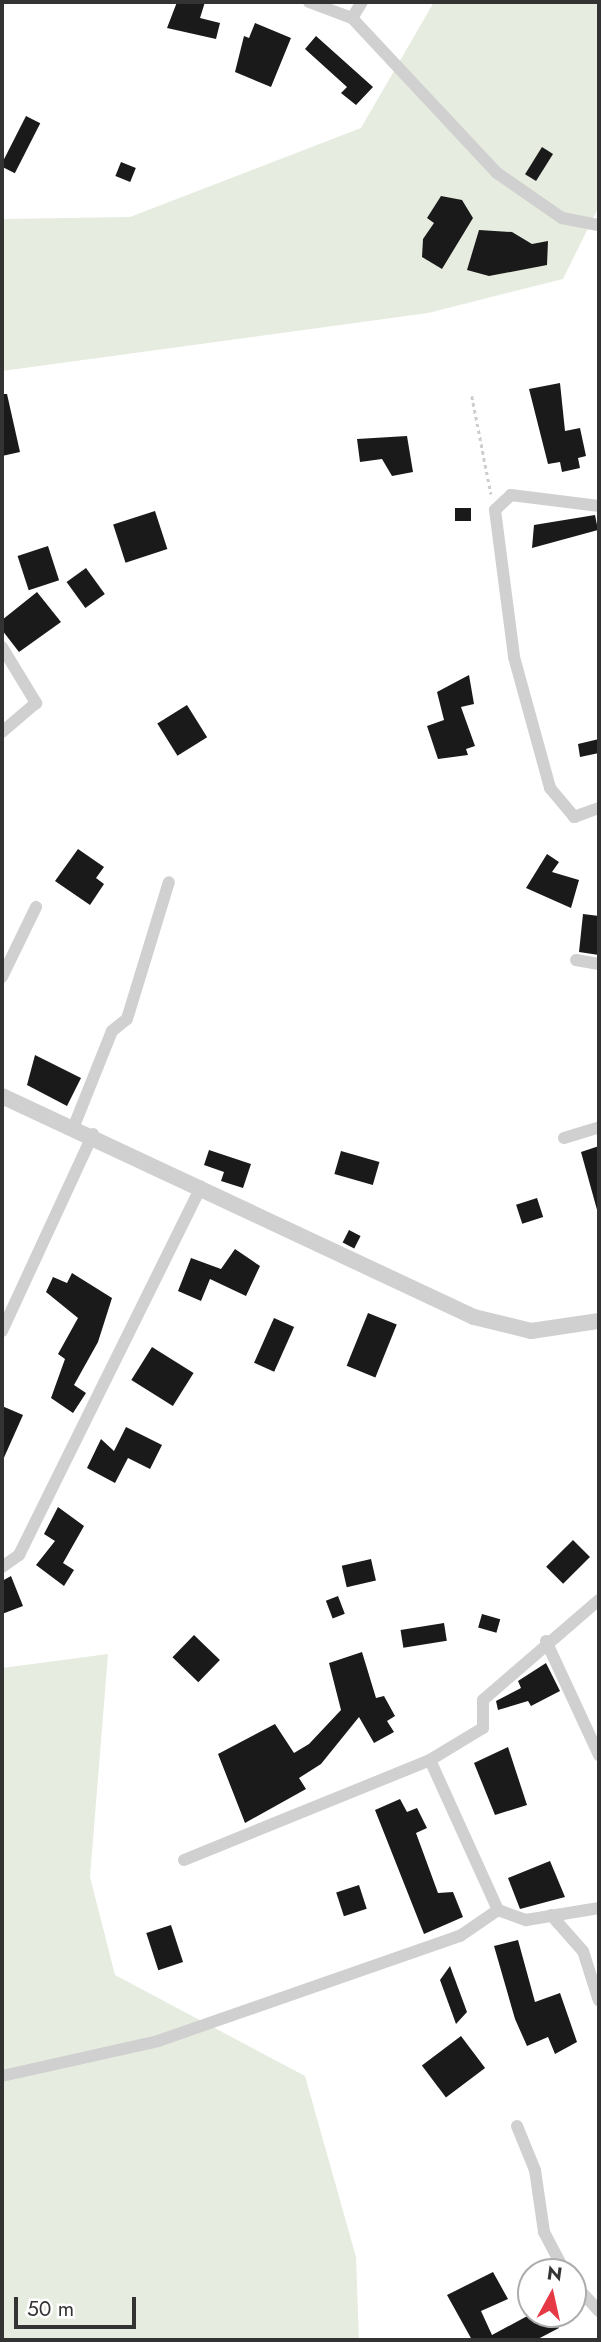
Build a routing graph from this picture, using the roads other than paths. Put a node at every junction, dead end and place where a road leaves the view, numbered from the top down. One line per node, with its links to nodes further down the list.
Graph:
1 (310, 2): 3 (street)
2 (362, 2): 3 (street)
3 (352, 18): 4 (street)
4 (599, 225)
5 (599, 506): 8 (street)
6 (2, 647): 7 (street)
7 (2, 732)
8 (599, 808)
9 (169, 882): 15 (street)
10 (36, 907): 13 (street)
11 (576, 960): 12 (street)
12 (599, 964)
13 (2, 977)
14 (2, 1096): 15 (street)
15 (74, 1126): 17 (street)
16 (599, 1126): 18 (street)
17 (93, 1133): 19 (street); 21 (street)
18 (564, 1138)
19 (201, 1186): 20 (street); 22 (street)
20 (599, 1321)
21 (2, 1331)
22 (2, 1567)
23 (599, 1600): 24 (street)
24 (546, 1641): 25 (street); 26 (street)
25 (599, 1755)
26 (430, 1760): 27 (street); 29 (street)
27 (184, 1860)
28 (599, 1908): 30 (street)
29 (498, 1910): 30 (street); 32 (street)
30 (551, 1914): 31 (street)
31 (599, 2001)
32 (2, 2076)
33 (517, 2126): 34 (street)
34 (558, 2258)
35 (587, 2298): 36 (street)
36 (599, 2311)

